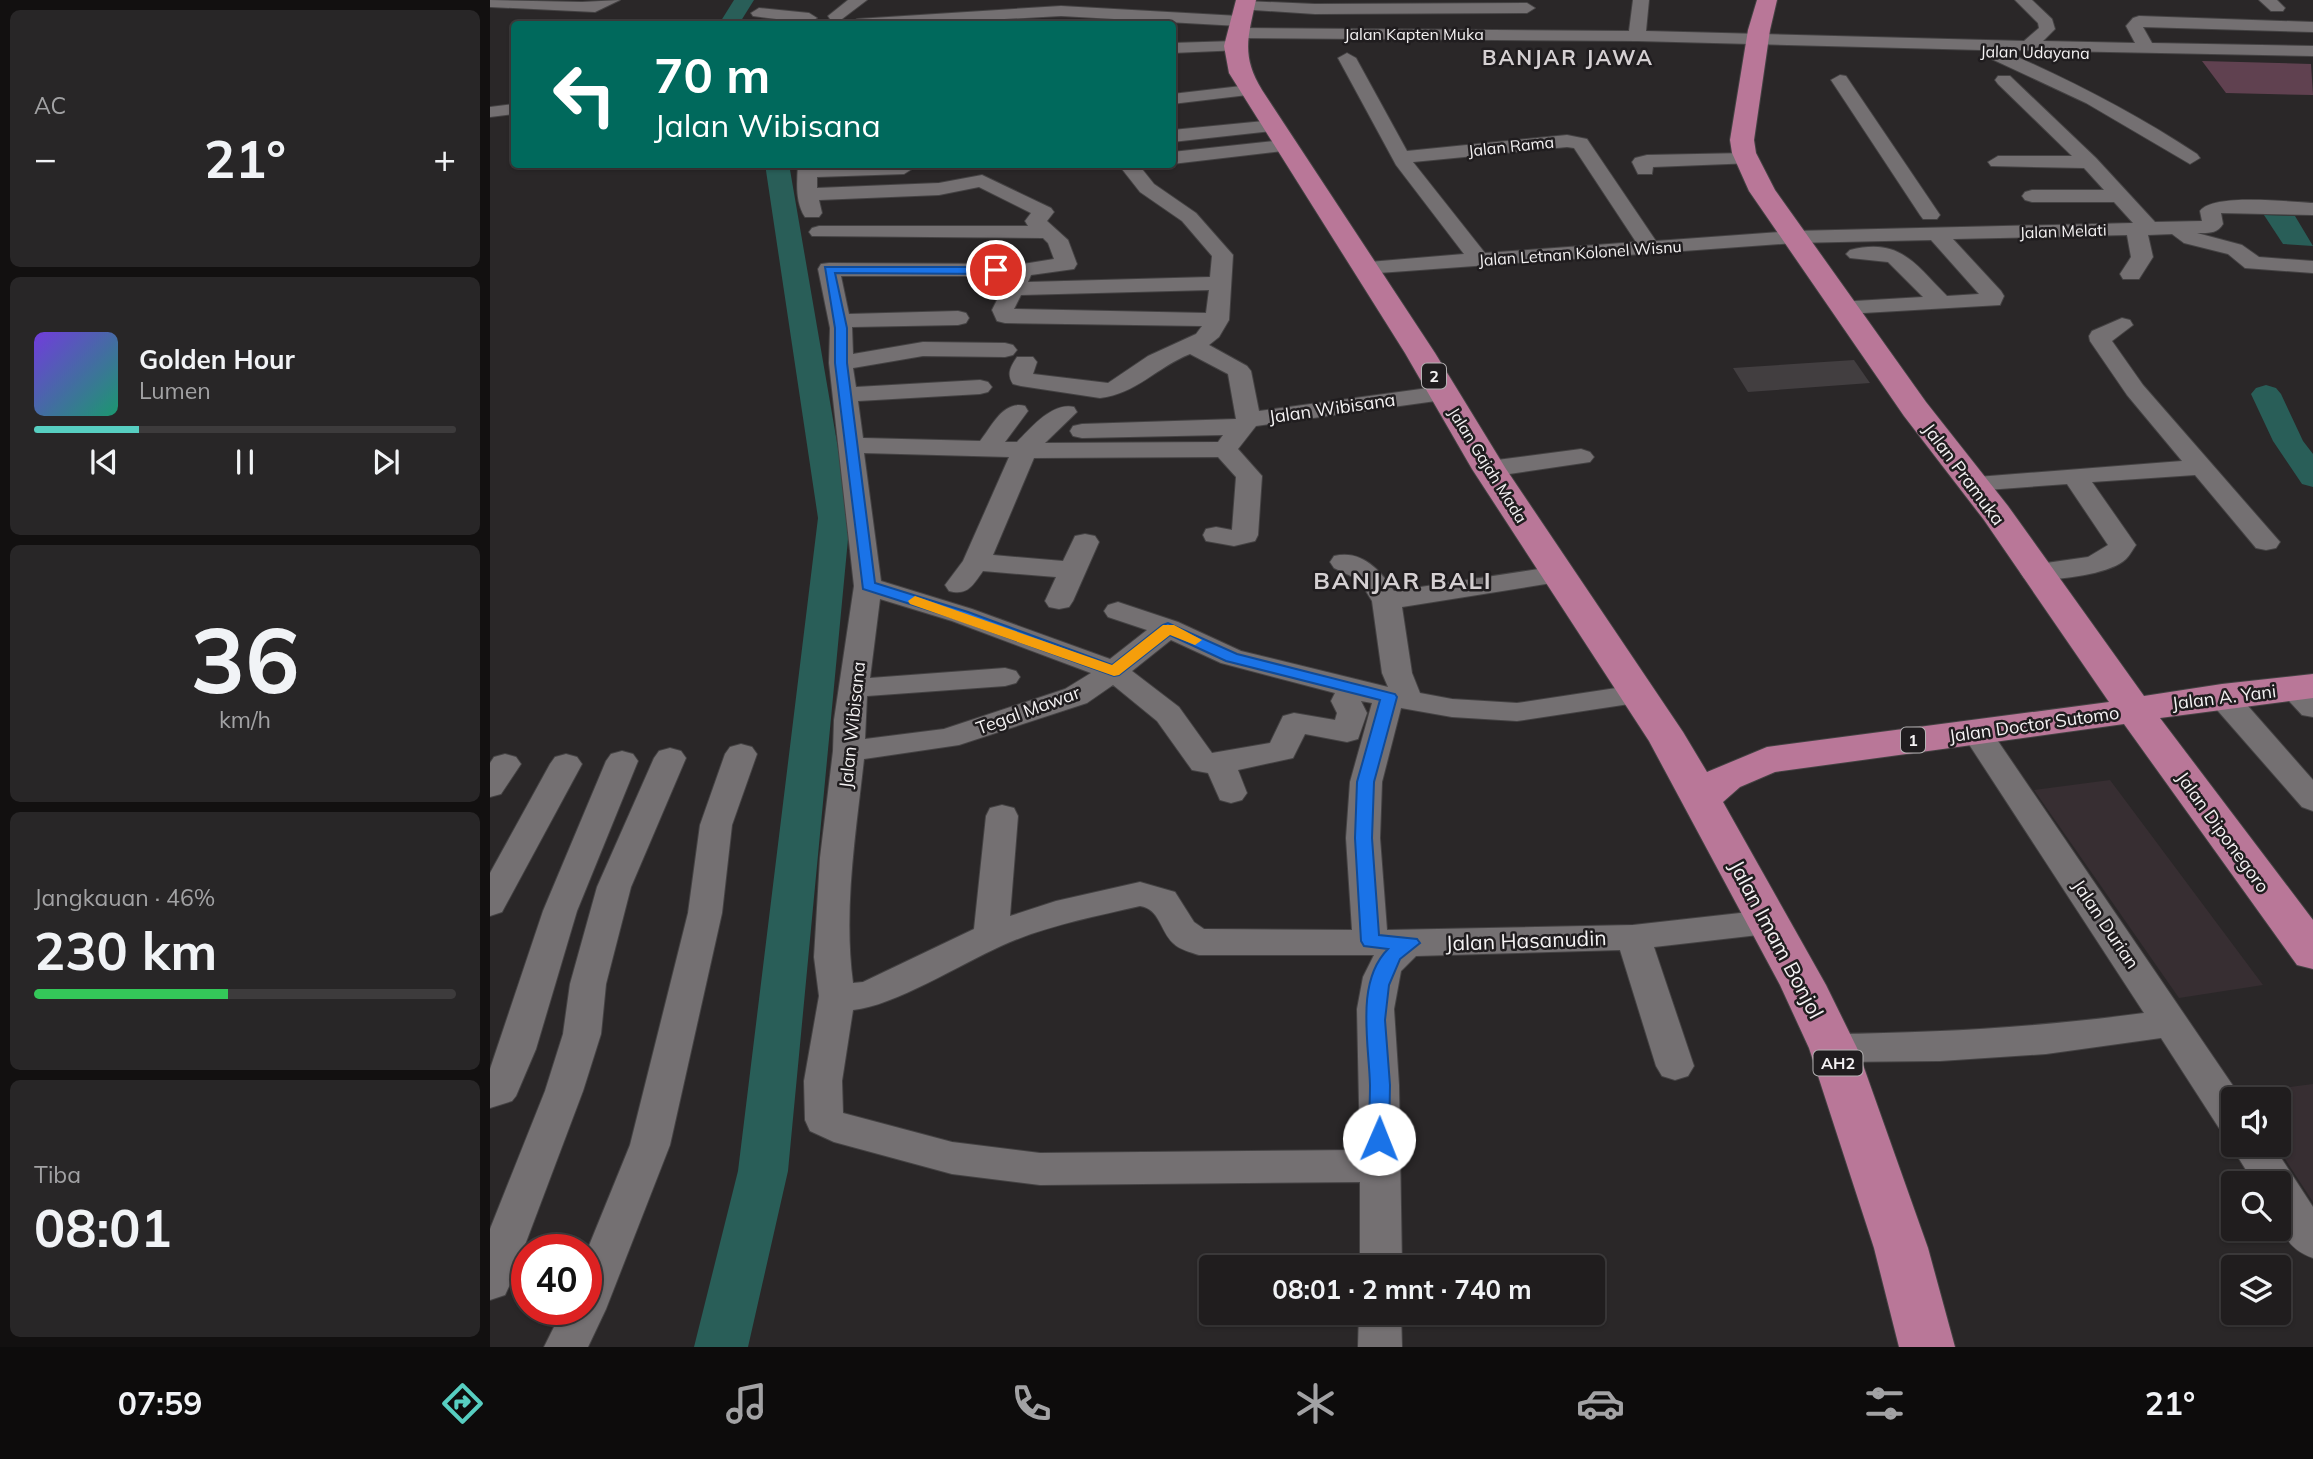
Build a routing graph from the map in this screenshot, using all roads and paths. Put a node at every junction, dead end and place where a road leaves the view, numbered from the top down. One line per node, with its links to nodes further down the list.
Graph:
1 (613, 0): 8 (street); 16 (street)
2 (859, 0): 14 (street)
3 (1112, 0): 9 (street)
4 (1625, 0): 5 (street)
5 (1641, 0): 23 (street)
6 (1767, 0): 25 (highway)
7 (2024, 0): 26 (street)
8 (490, 2)
9 (1063, 4): 13 (street); 18 (street)
10 (1528, 4): 22 (street); 34 (street)
11 (2277, 5): 19 (street)
12 (766, 13): 15 (street)
13 (1003, 14): 17 (street)
14 (835, 16)
15 (808, 18)
16 (597, 21)
17 (894, 21)
18 (1114, 21)
19 (2211, 23): 20 (street); 28 (street)
20 (2313, 27)
21 (1927, 28): 27 (street)
22 (1535, 34): 23 (street, Jalan Kapten Muka); 34 (street, Jalan Kapten Muka)
23 (1637, 36): 25 (street, Jalan Kapten Muka)
24 (1176, 42): 34 (street)
25 (1757, 44): 27 (street, Jalan Udayana); 45 (highway)
26 (2028, 46): 27 (street, Jalan Udayana); 31 (street, Jalan Udayana)
27 (1943, 47): 30 (street, Jalan Udayana)
28 (2146, 48): 31 (street, Jalan Udayana); 32 (street, Jalan Udayana)
29 (1176, 49): 34 (street)
30 (1989, 51): 31 (street, Jalan Udayana); 44 (street)
31 (2126, 51): 32 (street, Jalan Udayana)
32 (2304, 54)
33 (1347, 58): 43 (street)
34 (1249, 66): 37 (street); 40 (street); 41 (street); 42 (street); 63 (highway, Jalan Gajah Mada / 2)
35 (1840, 80): 55 (street)
36 (2004, 80): 47 (street)
37 (1176, 97)
38 (511, 109): 39 (street)
39 (490, 112)
40 (1176, 114)
41 (1176, 132)
42 (1176, 153)
43 (1401, 157): 61 (street, Jalan Rama); 62 (street)
44 (2190, 158)
45 (1746, 159): 51 (street); 60 (highway, Jalan Pramuka)
46 (1998, 162): 47 (street)
47 (2090, 162): 53 (street)
48 (808, 168): 49 (street); 52 (street)
49 (900, 168)
50 (1130, 168): 68 (street)
51 (1645, 170)
52 (808, 194): 58 (street); 59 (street)
53 (2119, 196): 55 (street); 56 (street)
54 (2313, 209): 57 (street, Jalan Melati)
55 (1934, 225): 56 (street, Jalan Melati); 60 (street, Jalan Melati); 69 (street)
56 (2143, 228): 57 (street, Jalan Melati); 66 (street)
57 (2176, 228): 64 (street)
58 (820, 232): 59 (street); 65 (street)
59 (1050, 232): 67 (street)
60 (1792, 235): 61 (street, Jalan Letnan Kolonel Wisnu); 69 (street); 70 (highway, Jalan Pramuka)
61 (1646, 243): 62 (street, Jalan Letnan Kolonel Wisnu)
62 (1476, 256): 63 (street, Jalan Letnan Kolonel Wisnu)
63 (1363, 264): 78 (highway, Jalan Gajah Mada / 2)
64 (2313, 267)
65 (829, 269): 67 (street); 73 (street)
66 (2131, 274)
67 (1018, 280): 68 (street); 72 (street)
68 (1220, 283): 72 (street)
69 (1942, 303): 70 (street)
70 (1846, 307): 91 (highway, Jalan Pramuka)
71 (958, 318): 73 (street)
72 (1218, 320): 75 (street)
73 (838, 321): 76 (street)
74 (2122, 325): 88 (street)
75 (1193, 346): 76 (street); 83 (street)
76 (841, 363): 79 (street)
77 (980, 387): 79 (street)
78 (1443, 393): 83 (street, Jalan Wibisana); 89 (highway, Jalan Gajah Mada / 2)
79 (845, 395): 84 (street)
80 (1016, 411): 85 (street)
81 (1065, 412): 86 (street)
82 (1082, 430): 83 (street)
83 (1238, 432): 86 (street, Jalan Wibisana); 92 (street)
84 (852, 445): 85 (street, Jalan Wibisana); 101 (street, Jalan Wibisana)
85 (988, 448): 86 (street, Jalan Wibisana)
86 (1026, 451): 95 (street)
87 (1581, 457): 89 (street)
88 (2201, 467): 90 (street); 94 (street)
89 (1489, 469): 99 (highway, Jalan Gajah Mada / 2)
90 (2076, 478): 91 (street); 98 (street)
91 (1973, 483): 98 (highway, Jalan Pramuka)
92 (1216, 535)
93 (1085, 542): 97 (street)
94 (2266, 542)
95 (976, 562): 97 (street); 100 (street)
96 (1344, 562): 103 (street)
97 (1073, 570): 102 (street)
98 (2034, 572): 114 (highway, Jalan Pramuka)
99 (1559, 574): 103 (street); 110 (highway, Jalan Gajah Mada / 2)
100 (959, 585)
101 (868, 586): 106 (street); 108 (street, Jalan Wibisana)
102 (1059, 601)
103 (1385, 601): 113 (street)
104 (1118, 611): 105 (street)
105 (1168, 628): 106 (street, Tegal Mawar); 109 (street)
106 (1114, 671): 117 (street, Tegal Mawar); 122 (street)
107 (1004, 677): 108 (street)
108 (855, 688): 117 (street, Jalan Wibisana)
109 (1352, 688): 113 (street); 122 (street)
110 (1636, 694): 113 (street); 116 (highway, Jalan Gajah Mada / 2)
111 (2306, 694): 112 (highway, Jalan A. Yani / 1)
112 (2222, 696): 114 (highway, Jalan A. Yani / 1); 126 (street)
113 (1399, 699): 132 (street)
114 (2136, 710): 115 (highway, Jalan Doctor Sutomo / 1); 134 (highway, Jalan Diponegoro)
115 (1976, 732): 120 (highway, Jalan Doctor Sutomo / 1); 136 (street, Jalan Durian)
116 (1669, 741): 120 (highway, Jalan Doctor Sutomo); 125 (highway, Jalan Imam Bonjol / 2)
117 (849, 751): 135 (street, Jalan Wibisana)
118 (741, 754): 145 (street)
119 (670, 758): 146 (street)
120 (1767, 760): 125 (highway, Jalan Doctor Sutomo / 1)
121 (622, 761): 139 (street)
122 (1220, 763): 124 (street)
123 (566, 764): 128 (street)
124 (1231, 793)
125 (1702, 798): 129 (highway, Jalan Imam Bonjol / AH2)
126 (2313, 800)
127 (1002, 816): 130 (street)
128 (490, 904)
129 (1767, 922): 131 (street, Jalan Hasanudin); 137 (highway, Jalan Imam Bonjol / AH2)
130 (990, 936): 132 (street); 135 (street)
131 (1633, 937): 133 (street, Jalan Hasanudin); 138 (street)
132 (1370, 941): 133 (street)
133 (1410, 943): 141 (street)
134 (2313, 953)
135 (837, 996): 141 (street, Jalan Wibisana)
136 (2172, 1023): 137 (street); 140 (street, Jalan Durian)
137 (1833, 1048): 151 (highway, Jalan Imam Bonjol / AH2)
138 (1675, 1066)
139 (490, 1093)
140 (2221, 1099)
141 (1378, 1166): 144 (street)
142 (2291, 1208): 143 (street)
143 (2313, 1241)
144 (1381, 1255)
145 (602, 1267)
146 (490, 1282)
147 (577, 1325): 149 (street)
148 (1380, 1325): 150 (street)
149 (566, 1347)
150 (1380, 1347)
151 (1927, 1347)

